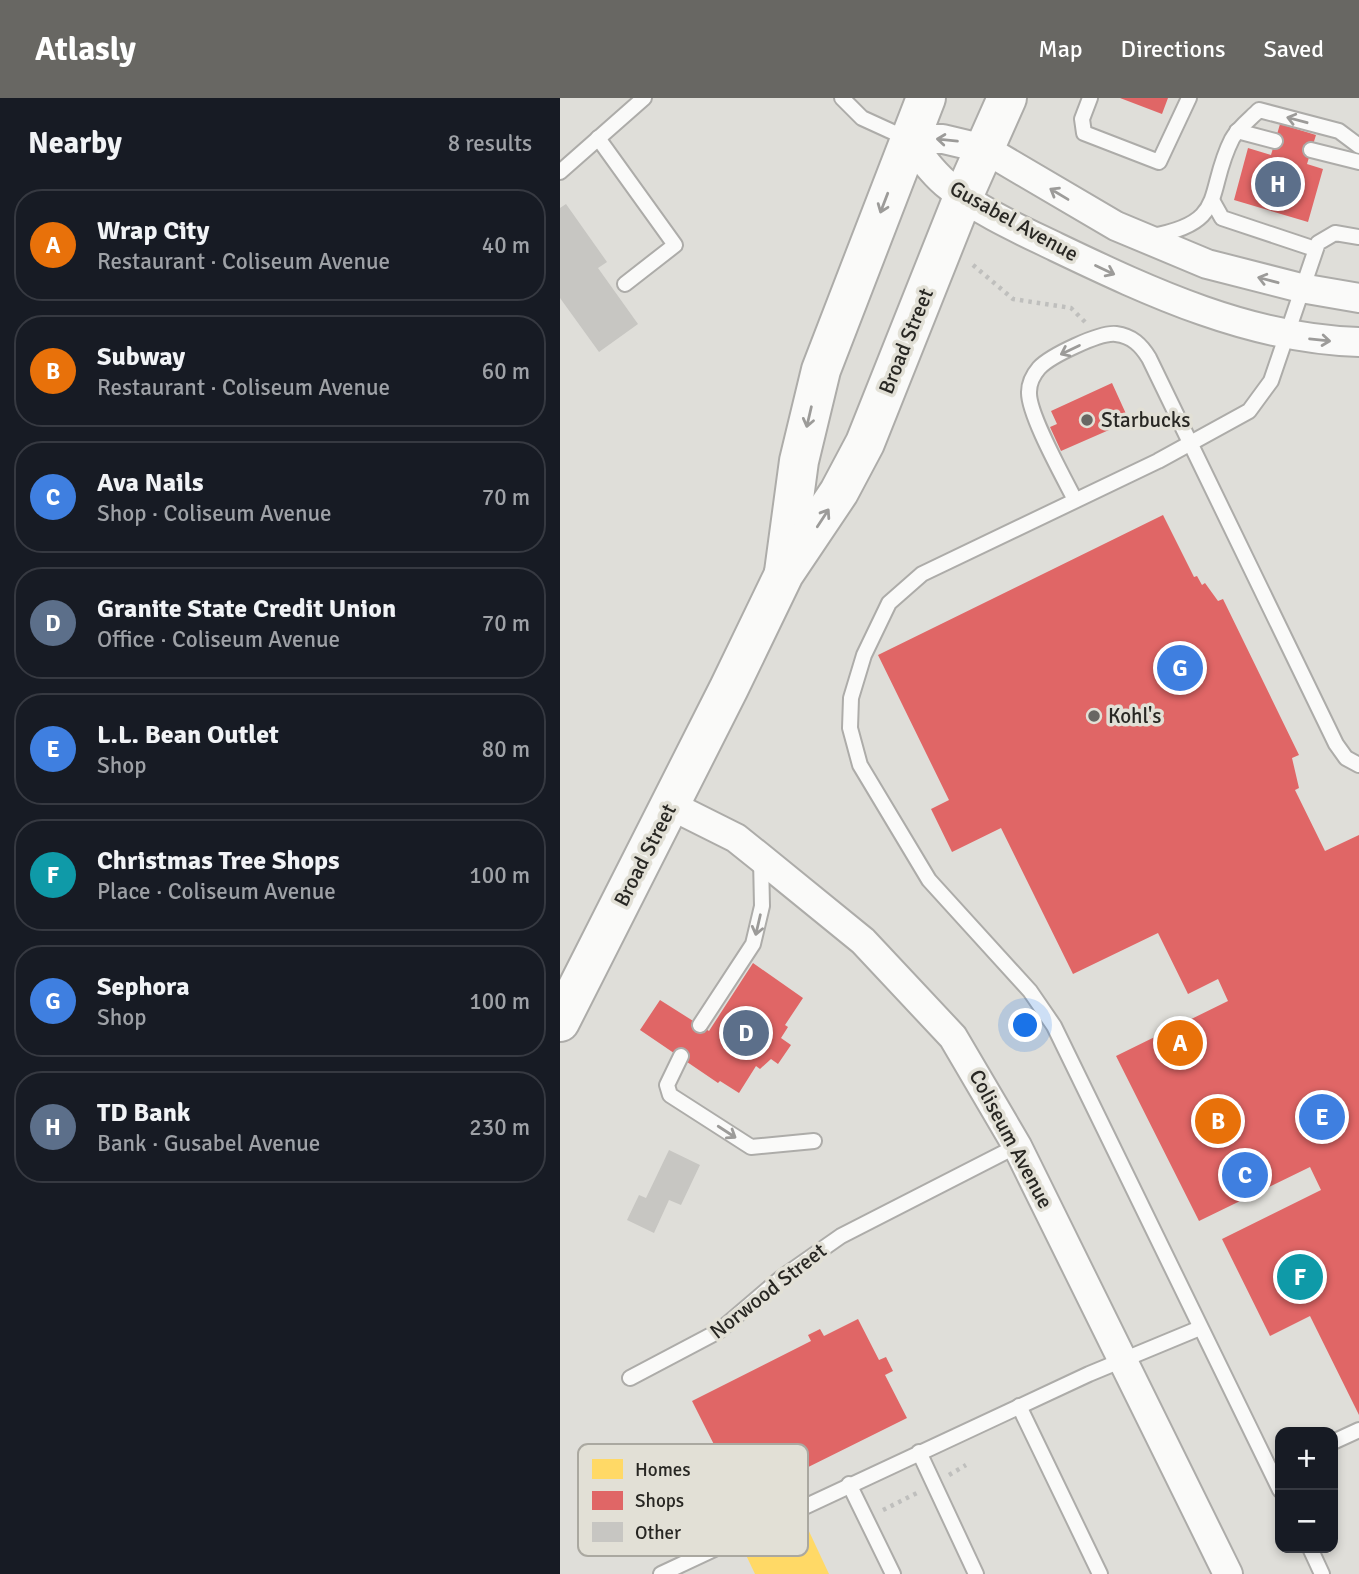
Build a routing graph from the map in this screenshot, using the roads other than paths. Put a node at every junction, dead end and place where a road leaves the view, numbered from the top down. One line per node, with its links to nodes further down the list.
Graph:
1 (644, 98): 9 (lane)
2 (842, 98): 10 (lane)
3 (926, 98): 10 (main road, Broad Street)
4 (1007, 98): 13 (main road, Broad Street)
5 (1090, 98): 6 (lane)
6 (1189, 98)
7 (1261, 104): 8 (lane); 12 (lane, one-way to 7)
8 (1237, 131): 11 (lane); 18 (lane)
9 (598, 138): 16 (lane); 22 (lane)
10 (908, 139): 13 (street, one-way to 10); 17 (street, Gusabel Avenue); 29 (main road, Broad Street, one-way to 29)
11 (1275, 141)
12 (1359, 146)
13 (985, 149): 17 (main road, Broad Street); 19 (street, one-way to 13)
14 (1311, 150): 15 (lane)
15 (1359, 162)
16 (560, 172)
17 (963, 197): 25 (street, Gusabel Avenue, one-way to 25); 29 (main road, Broad Street, one-way to 17)
18 (1213, 202): 19 (lane); 21 (lane)
19 (1141, 237): 23 (street, one-way to 19)
20 (1359, 237): 21 (lane)
21 (1315, 249): 23 (lane)
22 (625, 284)
23 (1301, 288): 24 (street); 25 (lane)
24 (1359, 298)
25 (1285, 335): 26 (street, Gusabel Avenue, one-way to 26); 27 (lane)
26 (1359, 342)
27 (1190, 444): 28 (lane); 28 (lane, one-way to 28); 30 (lane)
28 (1074, 500): 38 (lane)
29 (784, 574): 31 (main road, Broad Street)
30 (1359, 765)
31 (670, 805): 32 (street, Coliseum Avenue); 33 (main road, Broad Street)
32 (761, 858): 34 (lane, one-way to 34); 37 (street, Coliseum Avenue)
33 (560, 1022)
34 (700, 1025)
35 (681, 1056): 36 (lane, one-way to 36)
36 (814, 1141)
37 (1017, 1146): 39 (street, Coliseum Avenue); 40 (lane, Norwood Street)
38 (1200, 1328): 39 (lane); 45 (lane)
39 (1122, 1361): 41 (lane); 54 (street, Coliseum Avenue)
40 (630, 1378)
41 (1019, 1406): 44 (lane); 53 (lane)
42 (1359, 1430): 43 (lane)
43 (1338, 1440)
44 (919, 1452): 46 (lane); 52 (lane)
45 (1275, 1468)
46 (849, 1483): 47 (lane); 51 (lane)
47 (808, 1503)
48 (1312, 1553): 55 (lane)
49 (698, 1556): 50 (lane)
50 (661, 1574)
51 (893, 1574)
52 (976, 1574)
53 (1100, 1574)
54 (1228, 1574)
55 (1322, 1574)

